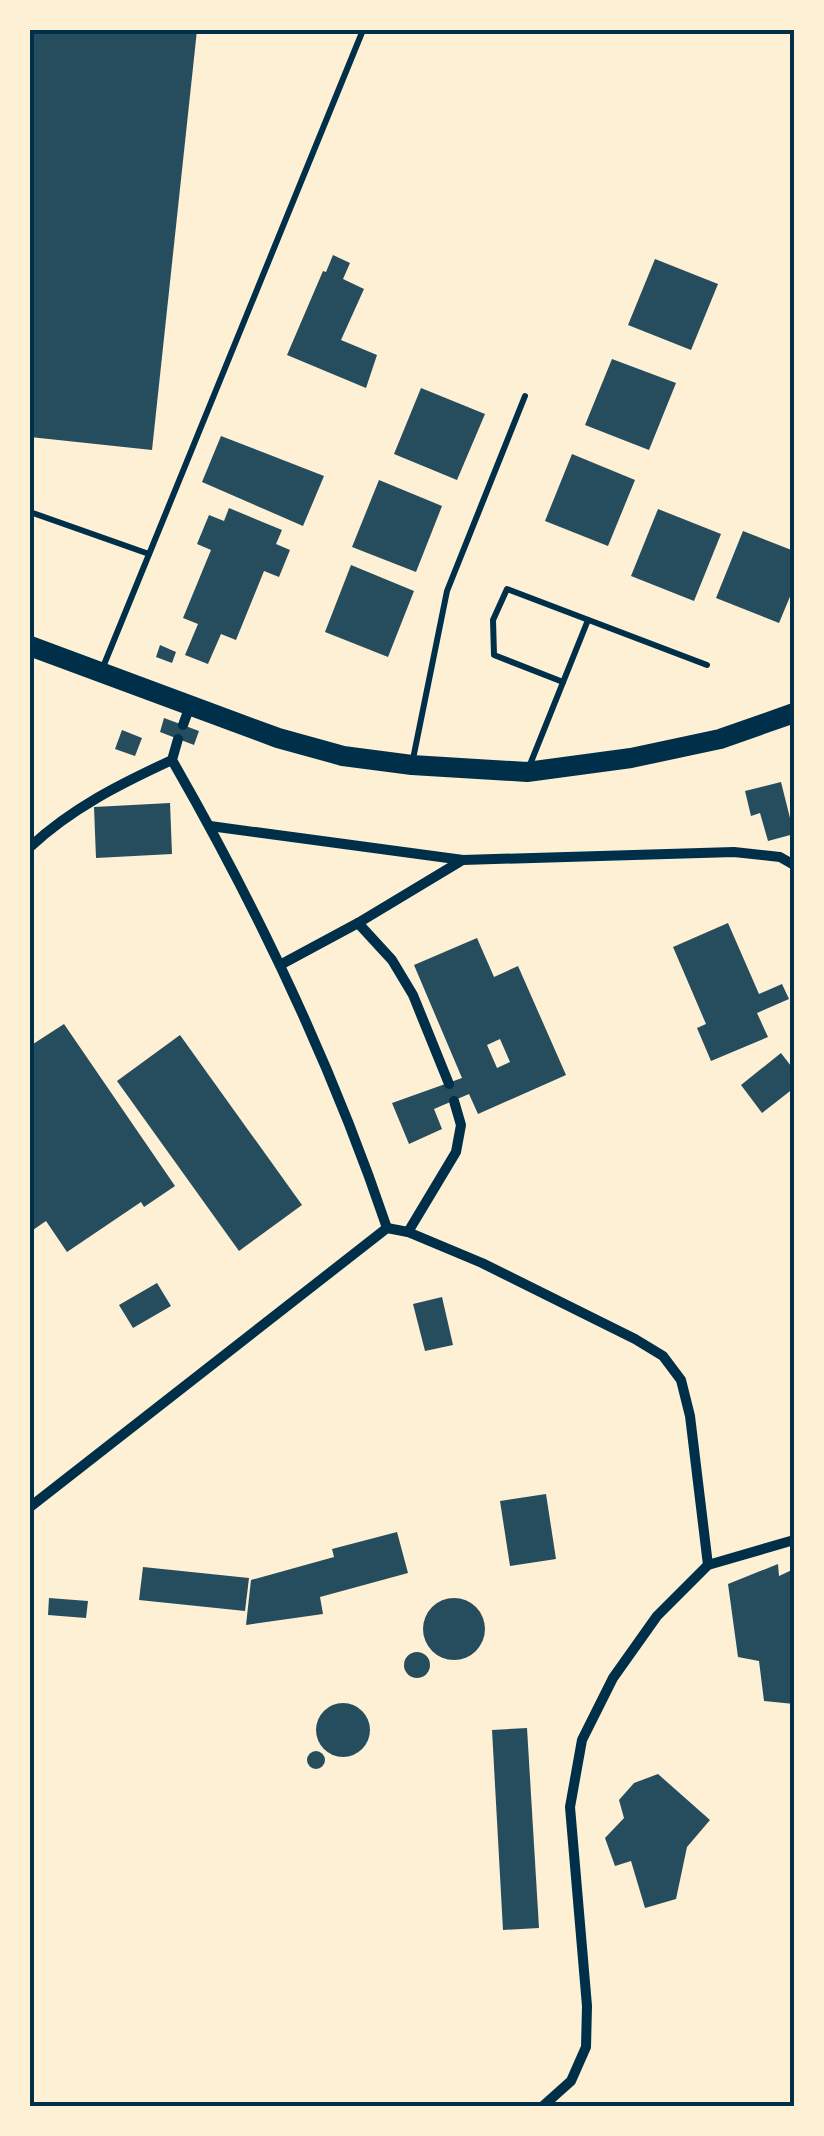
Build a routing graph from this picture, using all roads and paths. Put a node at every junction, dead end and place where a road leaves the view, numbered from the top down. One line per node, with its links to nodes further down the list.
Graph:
1 (363, 30): 4 (lane)
2 (526, 396): 13 (lane)
3 (30, 512): 4 (lane)
4 (149, 554): 8 (lane)
5 (588, 620): 7 (lane); 9 (lane); 9 (lane)
6 (30, 646): 8 (main road)
7 (707, 665)
8 (100, 672): 13 (main road)
9 (563, 682): 14 (lane)
10 (794, 713): 14 (main road)
11 (178, 740): 12 (street)
12 (172, 760): 15 (street); 16 (street)
13 (412, 765): 14 (main road)
14 (527, 772)
15 (210, 826): 17 (street); 20 (street)
16 (30, 846)
17 (463, 860): 18 (street); 19 (street)
18 (794, 864)
19 (358, 923): 20 (street); 21 (street)
20 (280, 965): 23 (street)
21 (449, 1084)
22 (454, 1100): 24 (street)
23 (388, 1228): 24 (street); 25 (street)
24 (408, 1232): 27 (street)
25 (30, 1506)
26 (794, 1540): 27 (street)
27 (708, 1565): 28 (street)
28 (543, 2106)

